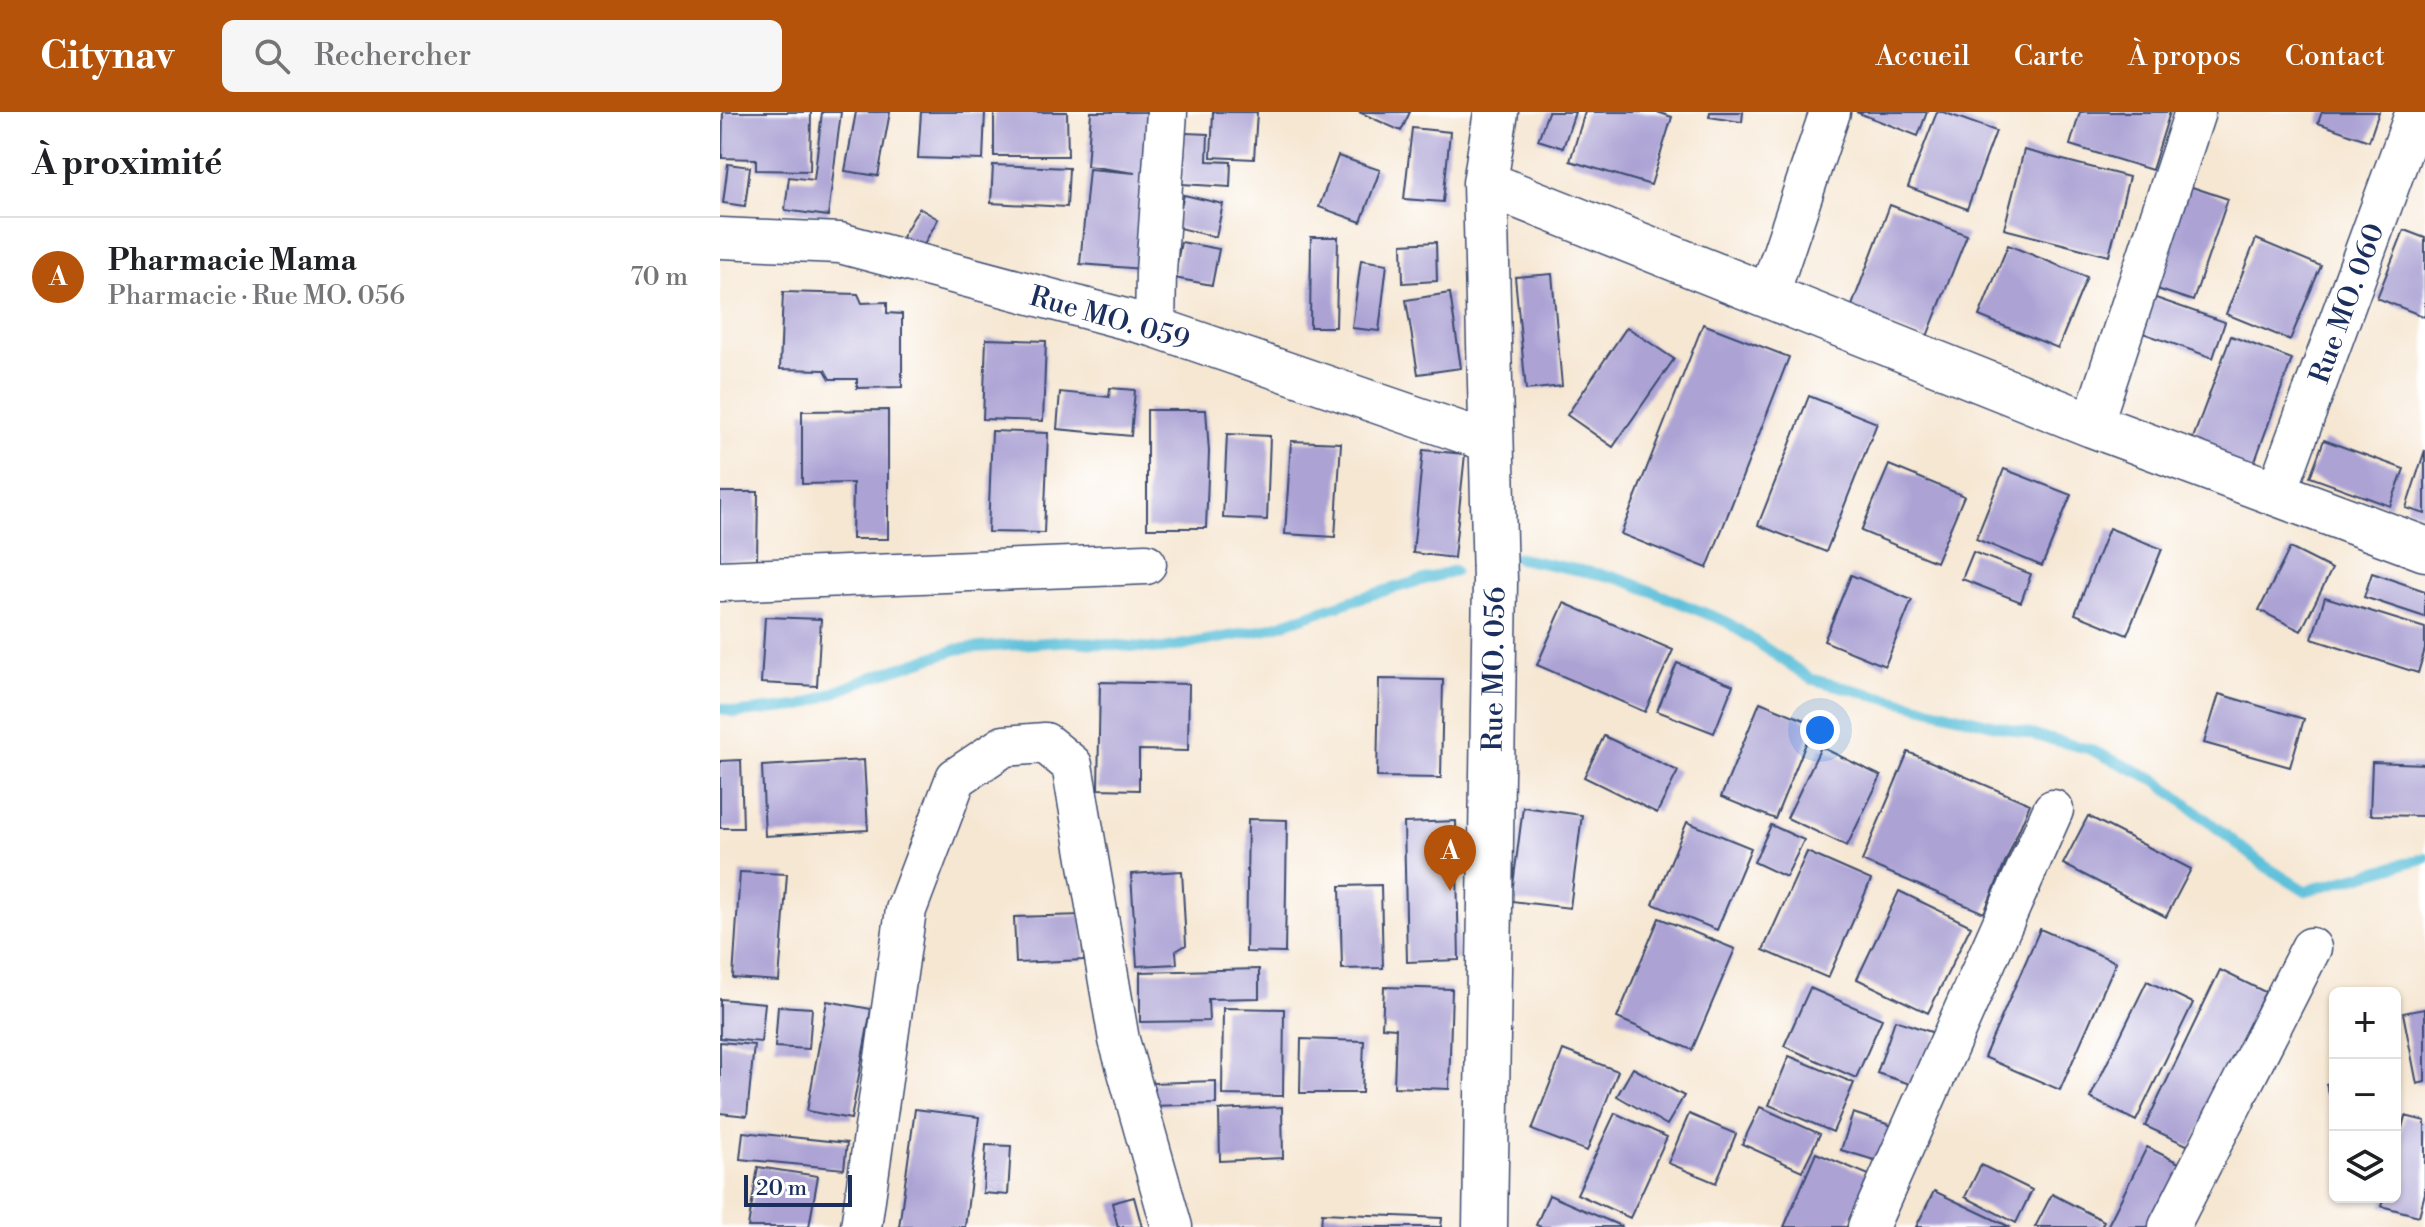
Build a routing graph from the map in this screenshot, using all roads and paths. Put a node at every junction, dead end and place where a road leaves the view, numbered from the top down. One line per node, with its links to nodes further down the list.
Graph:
1 (1167, 112): 9 (street)
2 (1496, 112): 6 (street, Rue MO. 056)
3 (1830, 112): 8 (street)
4 (2195, 112): 10 (street)
5 (2416, 112): 12 (street, Rue MO. 060)
6 (1485, 183): 8 (street); 11 (street, Rue MO. 056)
7 (720, 238): 9 (street, Rue MO. 059)
8 (1768, 297): 10 (street)
9 (1155, 327): 11 (street, Rue MO. 059)
10 (2092, 425): 12 (street)
11 (1490, 442): 20 (street, Rue MO. 056)
12 (2276, 494): 13 (street)
13 (2425, 549)
14 (1146, 564): 15 (street)
15 (720, 581)
16 (2053, 810): 21 (street)
17 (2311, 948): 22 (street)
18 (861, 1227): 19 (street)
19 (1172, 1227)
20 (1485, 1227)
21 (1868, 1227)
22 (2169, 1227)

